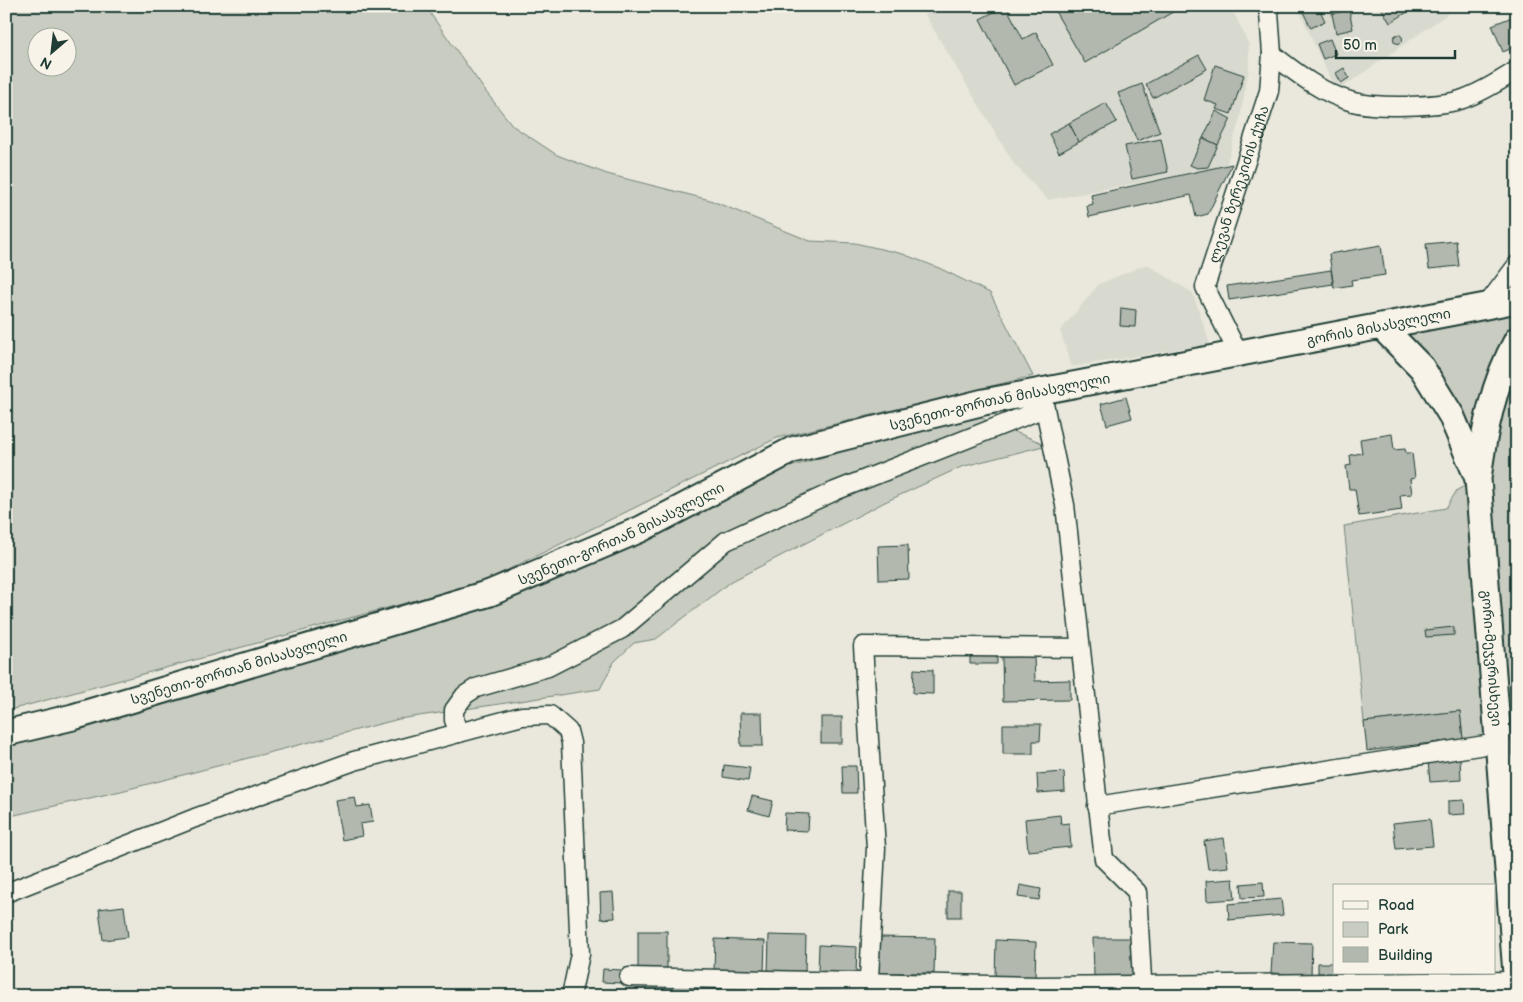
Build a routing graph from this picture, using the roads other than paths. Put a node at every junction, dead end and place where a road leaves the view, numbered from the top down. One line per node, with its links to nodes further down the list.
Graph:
1 (1266, 6): 2 (street, ლევან ზერეკიძის ქუჩა)
2 (1272, 54): 3 (street); 9 (street, ლევან ზერეკიძის ქუჩა)
3 (1517, 70)
4 (1517, 265): 6 (street)
5 (1517, 300): 6 (main road, გორის მისასვლელი)
6 (1486, 306): 7 (main road, გორის მისასვლელი)
7 (1381, 326): 9 (main road, გორის მისასვლელი); 11 (main road, გორი-მეჯვრისხევი)
8 (1517, 340): 11 (main road, გორი-მეჯვრისხევი)
9 (1238, 353): 10 (main road, სვენეთი-გორთან მისასვლელი)
10 (1043, 400): 12 (street); 13 (main road, სვენეთი-გორთან მისასვლელი); 14 (street)
11 (1478, 479): 15 (main road, გორი-მეჯვრისხევი)
12 (1080, 648): 16 (street); 21 (street)
13 (6, 733)
14 (459, 733): 17 (street); 23 (street)
15 (1498, 743): 16 (street); 19 (main road, გორი-მეჯვრისხევი)
16 (1097, 806): 22 (street)
17 (6, 893)
18 (629, 977): 21 (street)
19 (1516, 981): 20 (main road, გორი-მეჯვრისხევი); 22 (street)
20 (1517, 987)
21 (868, 989): 22 (street)
22 (1142, 990)
23 (571, 996)

